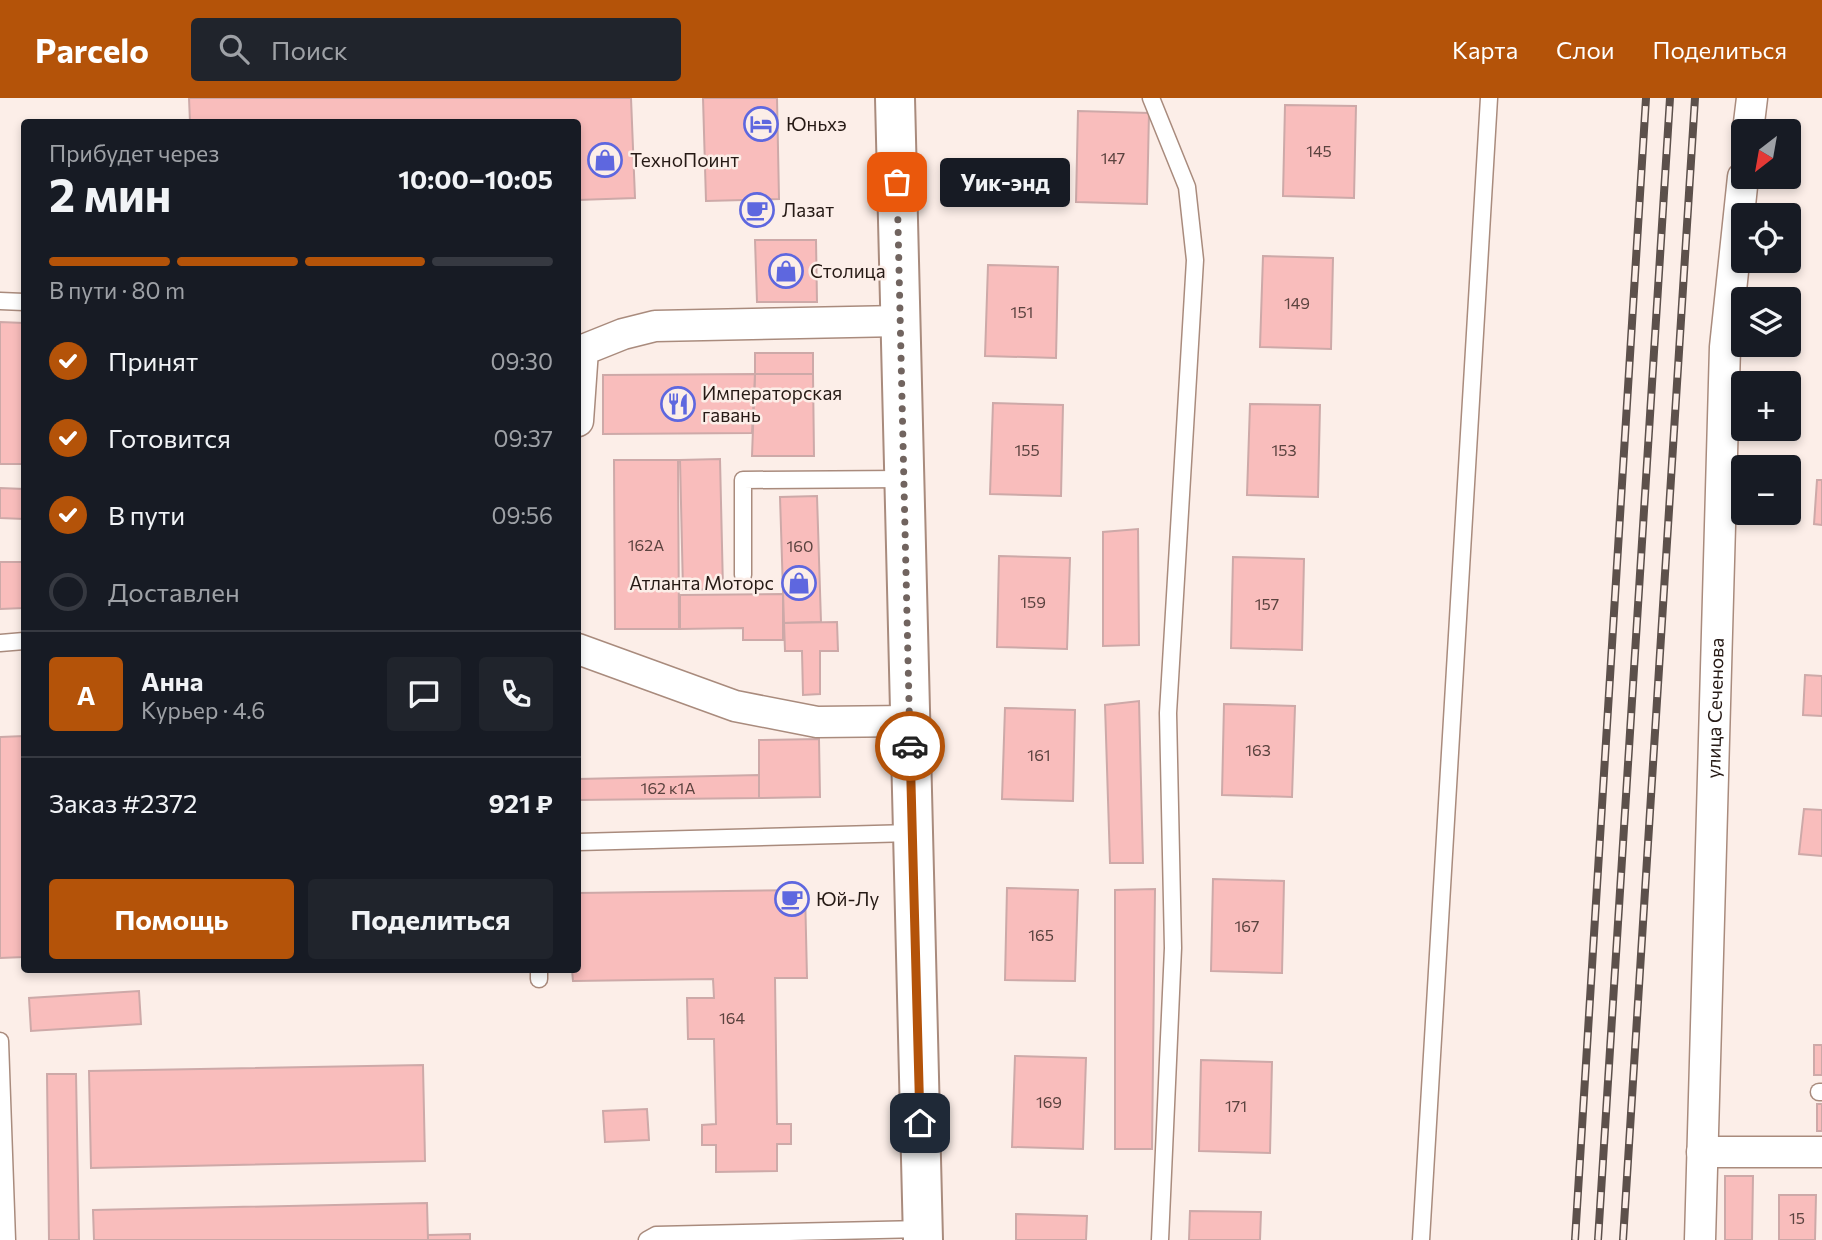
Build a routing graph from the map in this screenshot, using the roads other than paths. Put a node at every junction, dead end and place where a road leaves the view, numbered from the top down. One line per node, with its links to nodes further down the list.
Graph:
1 (895, 98): 9 (highway)
2 (1151, 98): 26 (lane)
3 (1489, 98): 27 (lane)
4 (1752, 98): 5 (street)
5 (1749, 119)
6 (1742, 189): 20 (street, улица Сеченова)
7 (0, 301): 8 (lane)
8 (21, 302)
9 (900, 321): 10 (street); 11 (highway)
10 (581, 350)
11 (904, 479): 12 (lane); 16 (highway)
12 (743, 575)
13 (21, 641): 14 (lane)
14 (0, 643)
15 (581, 650): 16 (street)
16 (909, 720): 17 (highway)
17 (912, 833): 18 (lane); 22 (highway)
18 (581, 842)
19 (0, 1041): 24 (lane)
20 (1702, 1152): 21 (street); 28 (street, улица Сеченова)
21 (1822, 1152)
22 (923, 1235): 23 (lane)
23 (733, 1236): 25 (lane)
24 (7, 1240)
25 (647, 1240)
26 (1160, 1240)
27 (1421, 1240)
28 (1700, 1240)

